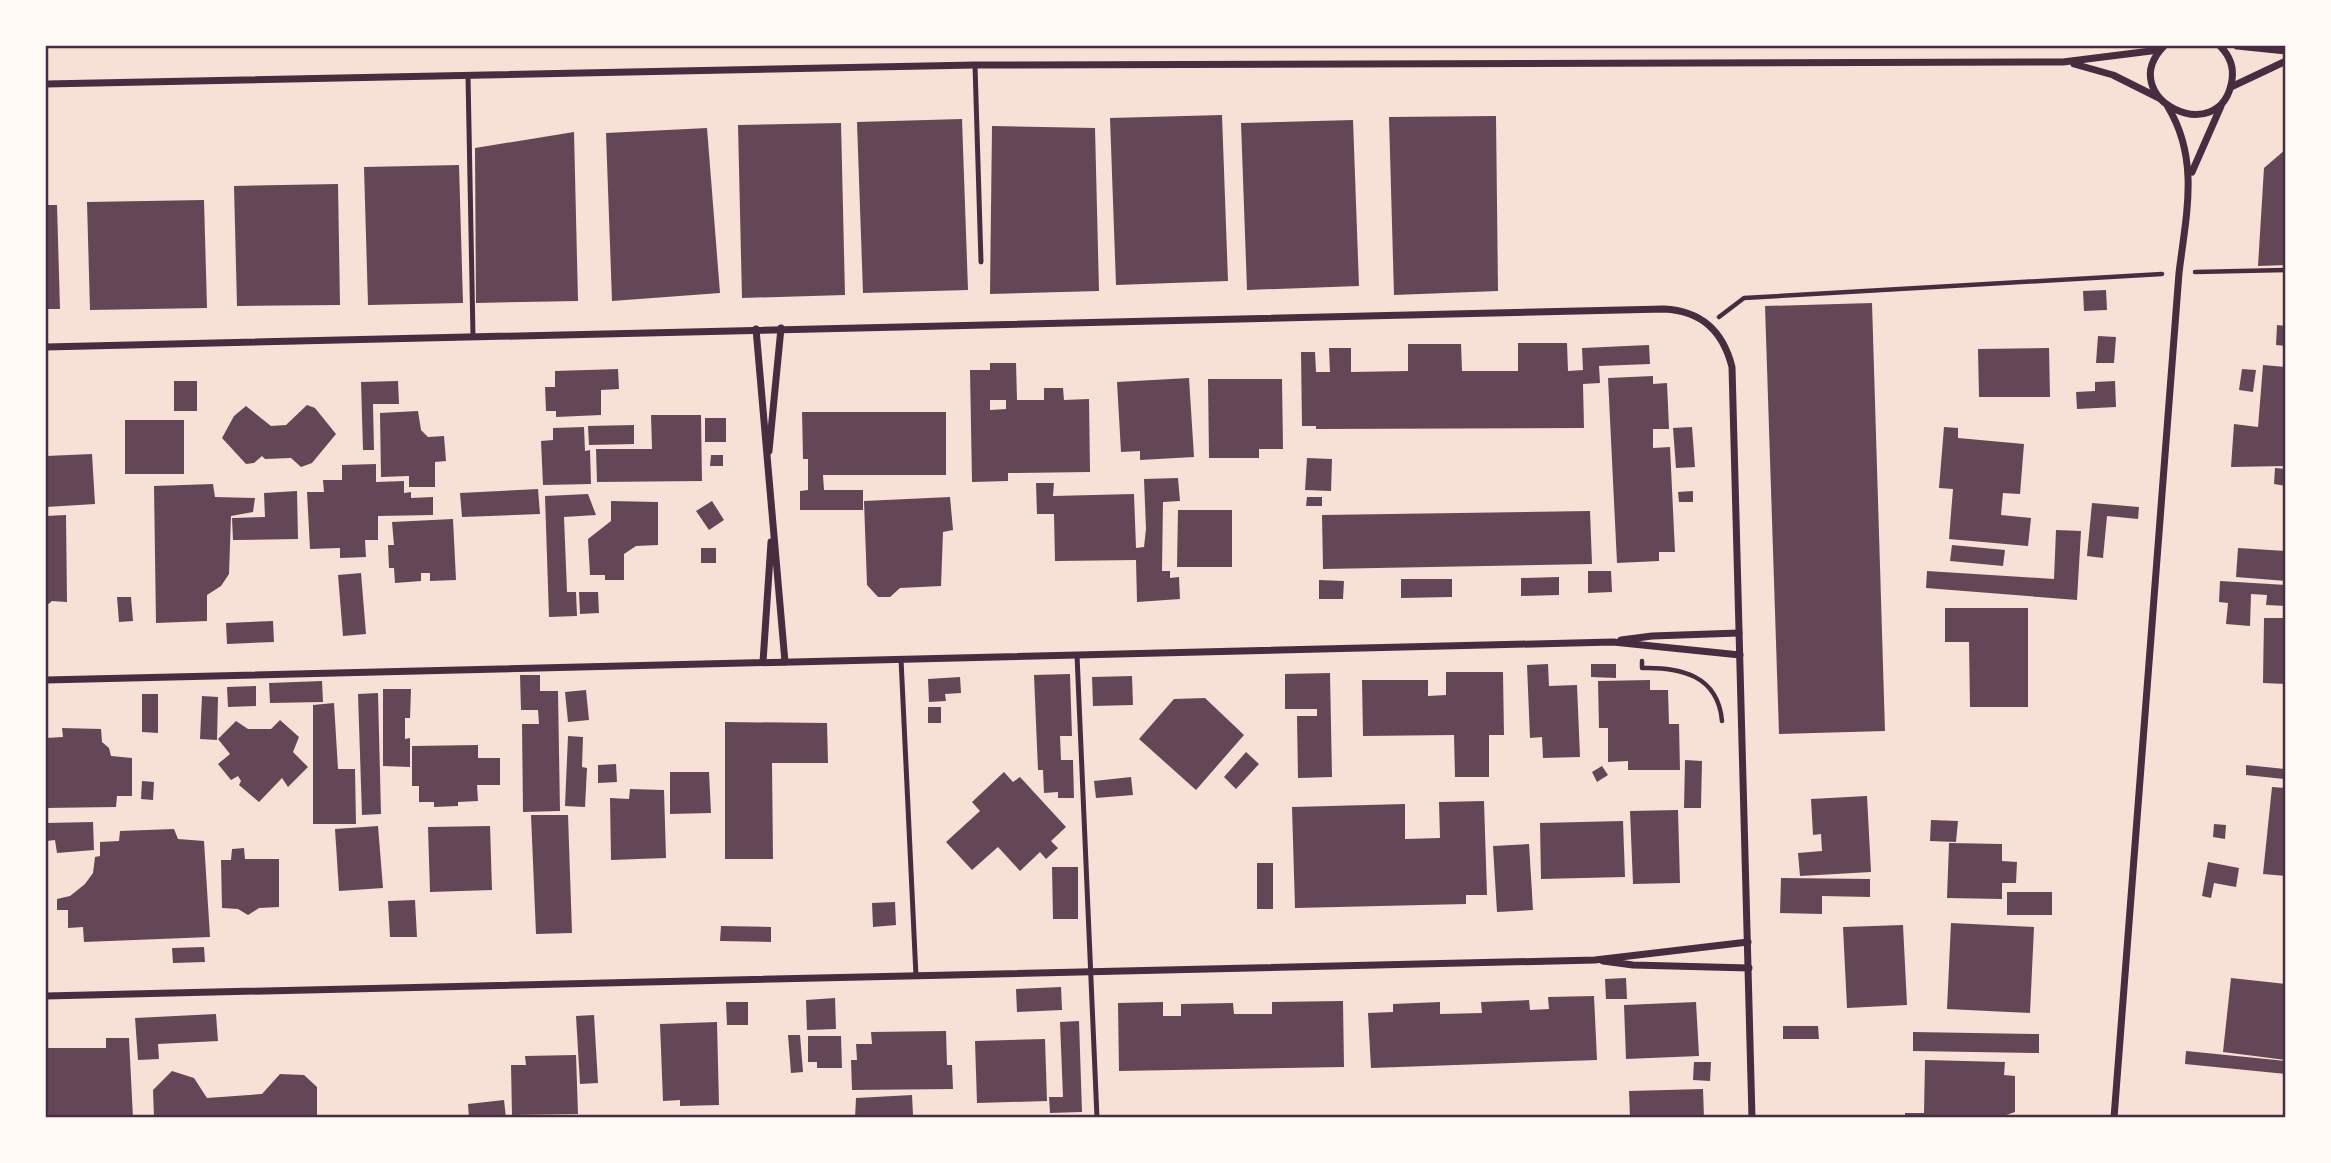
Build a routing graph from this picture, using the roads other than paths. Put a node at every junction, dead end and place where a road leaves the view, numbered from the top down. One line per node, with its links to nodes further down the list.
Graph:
1 (2220, 46): 10 (street)
2 (2238, 46): 4 (street)
3 (2162, 48): 6 (street); 11 (street)
4 (2286, 51)
5 (2286, 61): 10 (street)
6 (2063, 62): 7 (street); 11 (street)
7 (975, 65): 8 (street); 15 (lane)
8 (468, 76): 9 (street); 18 (lane)
9 (46, 84)
10 (2231, 87): 12 (street)
11 (2159, 98): 13 (street)
12 (2225, 98): 13 (street); 14 (street)
13 (2168, 107): 14 (street)
14 (2190, 179): 38 (street)
15 (981, 262)
16 (781, 328): 17 (street); 20 (street); 22 (street)
17 (756, 329): 18 (street); 20 (street)
18 (473, 336): 19 (street)
19 (46, 347)
20 (768, 458): 21 (street)
21 (772, 534): 27 (street); 28 (street)
22 (1740, 633): 23 (street); 25 (street)
23 (1613, 642): 24 (street); 25 (street)
24 (1077, 654): 26 (street); 33 (lane)
25 (1740, 655): 30 (street)
26 (901, 659): 28 (street); 34 (lane)
27 (763, 662): 28 (street); 29 (street)
28 (785, 662)
29 (46, 680)
30 (1748, 942): 31 (street); 32 (street)
31 (1595, 960): 32 (street); 33 (street)
32 (1749, 968): 37 (street)
33 (1089, 972): 34 (street); 36 (lane)
34 (916, 976): 35 (street)
35 (46, 996)
36 (1097, 1118)
37 (1752, 1118)
38 (2115, 1118)

